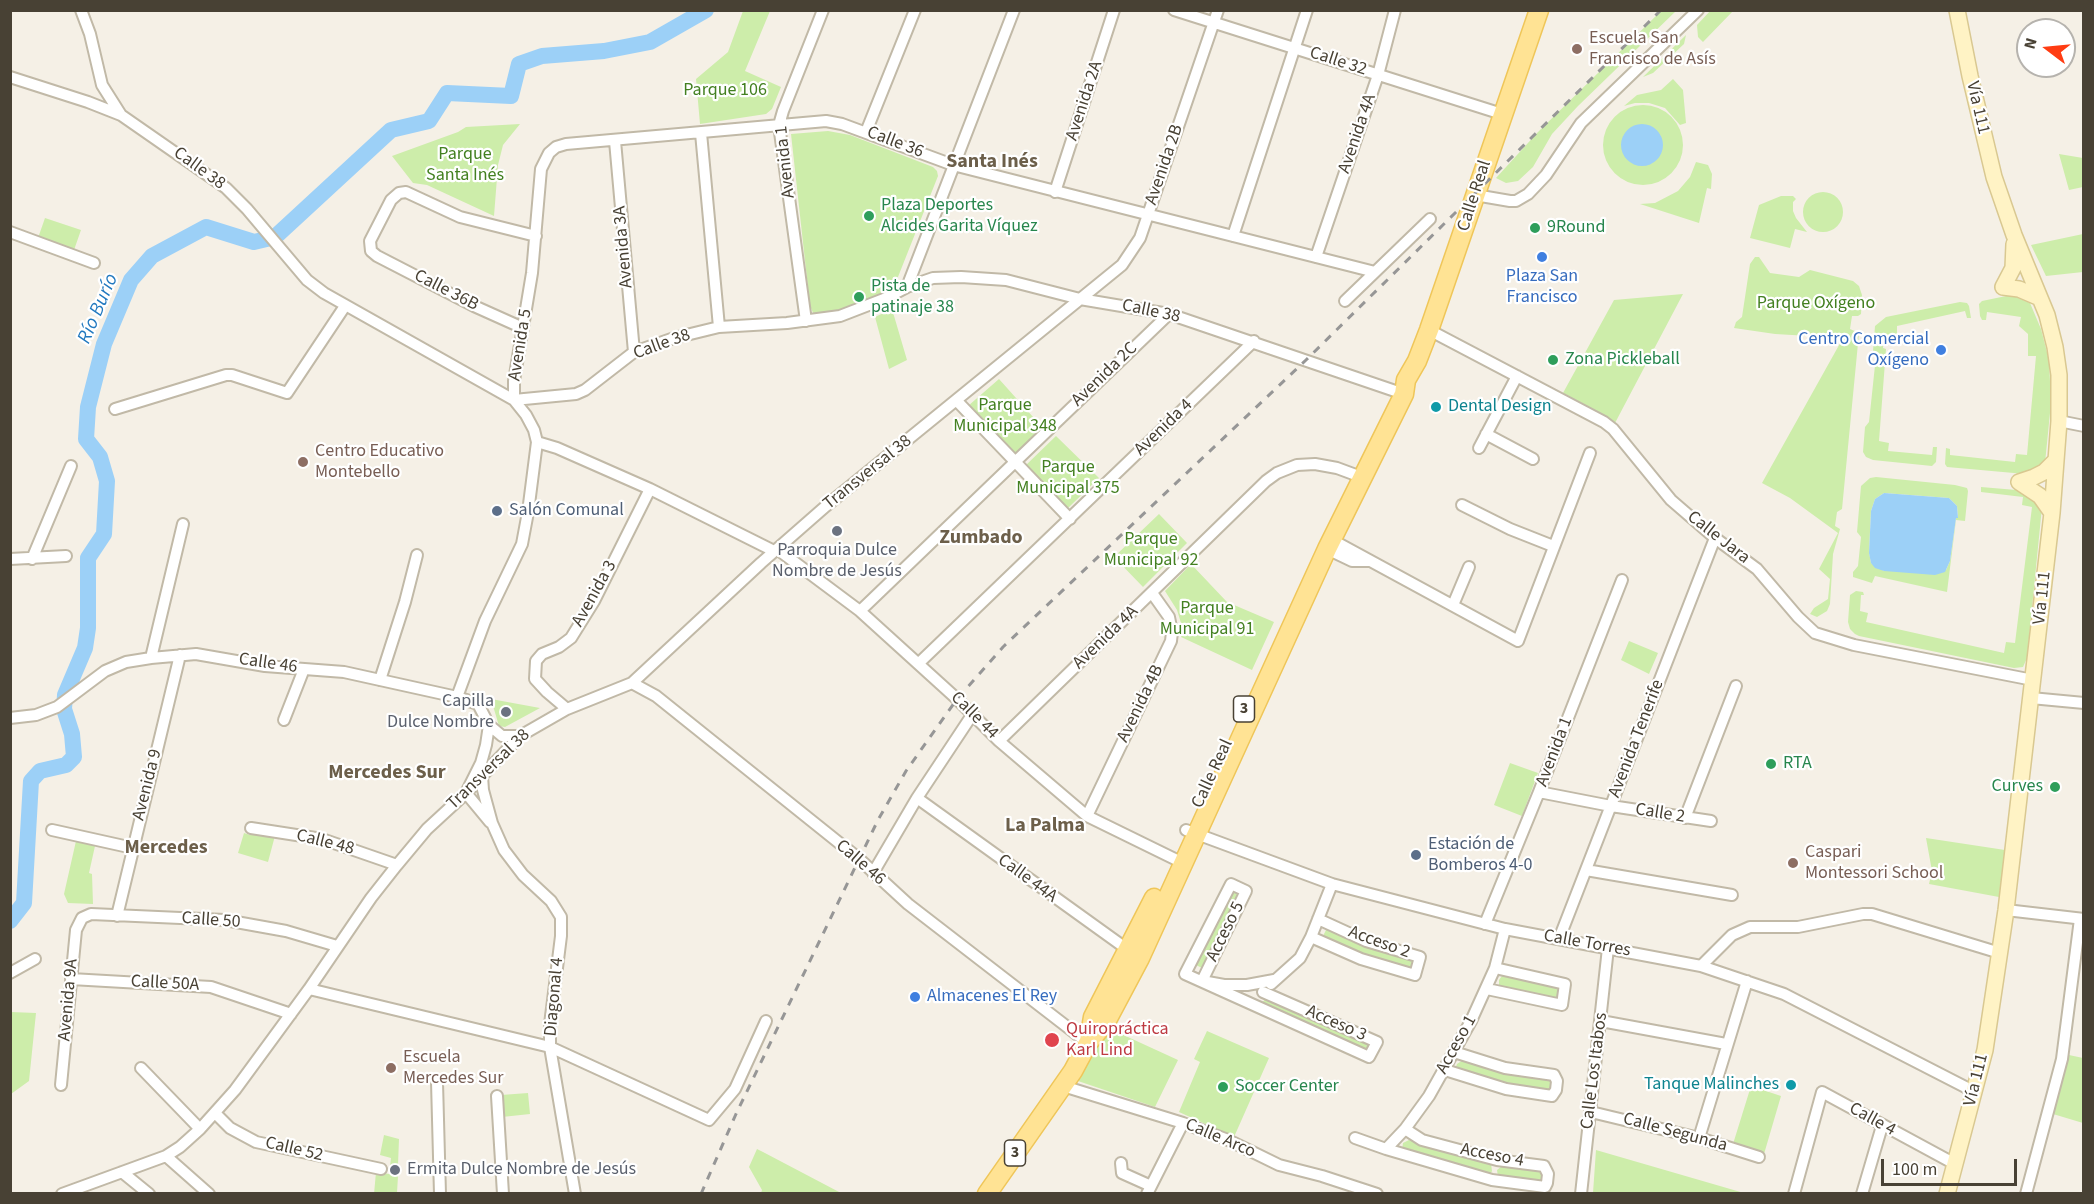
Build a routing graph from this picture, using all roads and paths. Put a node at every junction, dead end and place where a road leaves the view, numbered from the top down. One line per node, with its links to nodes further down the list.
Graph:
1 (81, 10): 18 (street)
2 (823, 10): 19 (street, Avenida 1)
3 (915, 10): 20 (street)
4 (1014, 10): 24 (street)
5 (1114, 10): 25 (street, Avenida 2A)
6 (1173, 10): 13 (street, Calle 32)
7 (1218, 10): 13 (street, Avenida 2B)
8 (1307, 10): 14 (street)
9 (1395, 10): 15 (street, Avenida 4A)
10 (1539, 10): 17 (main road, Calle Real / 3)
11 (1698, 10): 26 (street)
12 (1957, 10): 30 (main road, Vía 111)
13 (1214, 24): 14 (street, Calle 32); 27 (street, Avenida 2B)
14 (1296, 48): 15 (street, Calle 32); 32 (street)
15 (1378, 75): 17 (street, Calle 32); 33 (street, Avenida 4A)
16 (10, 76): 18 (street, Calle 38)
17 (1502, 114): 26 (main road, Calle Real / 3)
18 (121, 115): 40 (street, Calle 38)
19 (779, 125): 20 (street, Calle 36); 21 (street, Calle 36); 42 (street, Avenida 1)
20 (866, 132): 24 (street, Calle 36)
21 (701, 133): 22 (street, Calle 36); 43 (street)
22 (615, 141): 23 (street, Calle 36); 47 (street, Avenida 3A)
23 (549, 153): 31 (street, Avenida 5)
24 (952, 165): 25 (street, Calle 36); 36 (street)
25 (1055, 192): 27 (street, Calle 36)
26 (1475, 195): 45 (main road, Calle Real / 3)
27 (1148, 215): 32 (street, Calle 36); 38 (street, Avenida 2B)
28 (1430, 219): 35 (street)
29 (10, 232): 34 (street)
30 (2014, 235): 37 (main road, Vía 111); 37 (main road)
31 (536, 236): 44 (street, Avenida 5); 44 (street, Calle 36B)
32 (1233, 236): 33 (street, Calle 36)
33 (1316, 257): 35 (street, Calle 36)
34 (94, 263)
35 (1375, 272): 39 (street)
36 (906, 287): 38 (street, Calle 38); 42 (street, Calle 38)
37 (2040, 298): 53 (main road, Vía 111)
38 (1080, 299): 41 (street, Calle 38); 51 (street, Transversal 38)
39 (1345, 301)
40 (345, 306): 50 (street, Calle 38); 52 (street)
41 (1169, 314): 46 (street, Calle 38); 61 (street, Avenida 2C)
42 (806, 321): 43 (street, Calle 38)
43 (719, 327): 47 (street, Calle 38)
44 (523, 328): 50 (street, Avenida 5)
45 (1429, 330): 48 (street, Calle Jara); 49 (main road, Calle Real / 3)
46 (1254, 341): 49 (street, Calle 38); 67 (street, Avenida 4)
47 (634, 352): 50 (street, Calle 38)
48 (1517, 376): 55 (street); 69 (street, Calle Jara)
49 (1401, 388): 63 (main road, Calle Real / 3)
50 (514, 400): 56 (street, Avenida 5)
51 (956, 400): 61 (street); 72 (street, Transversal 38)
52 (115, 410)
53 (2059, 421): 54 (street); 60 (main road, Vía 111)
54 (2084, 426)
55 (1486, 434): 57 (street); 59 (street)
56 (537, 442): 64 (street, Calle 44); 85 (street, Avenida 5)
57 (1479, 448)
58 (1590, 453): 71 (street)
59 (1533, 459)
60 (2056, 460): 66 (main road, Vía 111); 66 (main road)
61 (1015, 461): 67 (street); 81 (street, Avenida 2C)
62 (71, 466): 76 (street)
63 (1359, 476): 70 (main road, Calle Real / 3); 79 (street, Avenida 4A); 113 (main road, Calle Real / 3)
64 (650, 489): 72 (street, Calle 44); 95 (street, Avenida 3)
65 (1462, 505): 71 (street)
66 (2052, 513): 88 (main road, Vía 111)
67 (1070, 519): 84 (street, Avenida 4)
68 (183, 524): 83 (street)
69 (1715, 538): 88 (street, Calle Jara); 106 (street, Avenida Tenerife)
70 (1329, 544): 80 (street); 113 (main road, Calle Real / 3)
71 (1553, 546): 80 (street)
72 (776, 550): 81 (street, Calle 44); 89 (street, Transversal 38)
73 (417, 555): 87 (street)
74 (66, 556): 76 (street)
75 (10, 559): 76 (street)
76 (33, 559)
77 (1469, 567): 80 (street)
78 (1622, 579): 103 (street, Avenida 1)
79 (1152, 593): 101 (street, Avenida 4A); 107 (street, Avenida 4B)
80 (1453, 605)
81 (860, 611): 84 (street, Calle 44)
82 (180, 656): 83 (street, Calle 46); 86 (street, Calle 46); 114 (street, Avenida 9)
83 (151, 658): 97 (street, Calle 46)
84 (919, 663): 96 (street, Calle 44)
85 (468, 665): 91 (street, Avenida 5); 94 (street, Avenida 5)
86 (304, 669): 87 (street, Calle 46); 98 (street)
87 (381, 680): 91 (street, Calle 46)
88 (2033, 680): 92 (main road, Vía 111)
89 (633, 683): 95 (street, Transversal 38); 118 (street, Calle 46)
90 (1736, 686): 108 (street)
91 (458, 697): 94 (street, Calle 46)
92 (2031, 698): 93 (street); 121 (main road, Vía 111)
93 (2084, 703)
94 (478, 705): 99 (street)
95 (567, 709): 100 (street, Transversal 38)
96 (972, 715): 101 (street, Calle 44); 105 (street)
97 (10, 718)
98 (284, 720)
99 (489, 725): 100 (street); 104 (street)
100 (520, 736): 102 (street, Transversal 38)
101 (999, 741): 107 (street, Calle 44)
102 (482, 776): 104 (street, Transversal 38); 110 (street, Diagonal 4)
103 (1539, 792): 106 (street, Calle 2); 126 (street, Avenida 1)
104 (466, 793): 110 (street, Diagonal 4); 116 (street, Transversal 38)
105 (916, 798): 118 (street); 133 (street, Calle 44A)
106 (1611, 806): 108 (street, Calle 2); 117 (street, Avenida Tenerife)
107 (1087, 816): 115 (street, Calle 44)
108 (1685, 818): 109 (street, Calle 2)
109 (1711, 821)
110 (492, 823): 151 (street, Diagonal 4)
111 (251, 828): 116 (street, Calle 48)
112 (52, 830): 114 (street)
113 (1191, 832): 115 (main road, Calle Real / 3); 119 (street, Calle Torres)
114 (133, 848): 122 (street, Avenida 9)
115 (1178, 860): 133 (main road, Calle Real / 3)
116 (397, 865): 130 (street, Transversal 38)
117 (1586, 870): 120 (street); 129 (street, Avenida Tenerife)
118 (873, 873): 149 (street, Calle 46)
119 (1332, 884): 124 (street); 126 (street, Calle Torres)
120 (1731, 895)
121 (2006, 910): 125 (street); 132 (main road, Vía 111)
122 (117, 916): 123 (street, Calle 50); 130 (street, Calle 50)
123 (82, 918): 138 (street, Avenida 9A)
124 (1318, 919): 128 (street); 128 (street, Acceso 2)
125 (2082, 919): 190 (street)
126 (1485, 924): 127 (street, Calle Torres)
127 (1505, 929): 129 (street, Calle Torres); 136 (street, Acceso 1)
128 (1311, 937): 139 (street)
129 (1559, 939): 131 (street, Calle Torres)
130 (337, 946): 142 (street, Transversal 38)
131 (1608, 948): 135 (street, Calle Torres); 148 (street, Calle Los Itabos)
132 (2000, 953): 135 (street); 158 (main road, Vía 111)
133 (1134, 954): 149 (main road, Calle Real / 3)
134 (35, 959): 137 (street)
135 (1701, 966): 141 (street, Calle Torres)
136 (1495, 968): 143 (street, Acceso 1); 143 (street)
137 (10, 973)
138 (71, 979): 146 (street, Calle 50A); 156 (street, Avenida 9A)
139 (1274, 980): 140 (street); 144 (street)
140 (1202, 981): 140 (street, Acceso 5); 145 (street)
141 (1747, 981): 150 (street); 158 (street, Calle Torres)
142 (309, 989): 146 (street, Transversal 38); 151 (street)
143 (1487, 989): 152 (street, Acceso 1)
144 (1263, 992): 145 (street); 145 (street, Acceso 3)
145 (1254, 1005)
146 (291, 1014): 161 (street, Transversal 38)
147 (766, 1021): 151 (street)
148 (1601, 1021): 150 (street); 160 (street, Calle Los Itabos)
149 (1088, 1043): 157 (main road, Calle Real / 3)
150 (1726, 1044): 167 (street)
151 (550, 1047): 183 (street, Diagonal 4)
152 (1454, 1052): 154 (street, Acceso 1); 154 (street)
153 (141, 1068): 164 (street)
154 (1445, 1070): 165 (street, Acceso 1)
155 (437, 1082): 181 (street)
156 (61, 1085)
157 (1063, 1086): 162 (street, Calle Arco); 184 (main road, Calle Real / 3)
158 (1975, 1092): 173 (main road, Vía 111)
159 (497, 1096): 182 (street)
160 (1590, 1112): 167 (street, Calle Segunda); 186 (street, Calle Los Itabos)
161 (215, 1113): 164 (street, Transversal 38); 174 (street, Calle 52)
162 (1183, 1123): 177 (street); 185 (street, Calle Arco)
163 (1882, 1126): 173 (street, Calle 4); 187 (street, Calle 4); 188 (street)
164 (200, 1129): 169 (street, Transversal 38)
165 (1406, 1129): 168 (street, Acceso 1); 171 (street, Acceso 4)
166 (1355, 1138): 168 (street, Acceso 4)
167 (1699, 1138): 170 (street, Calle Segunda)
168 (1386, 1149): 176 (street, Acceso 4)
169 (166, 1156): 175 (street, Transversal 38); 180 (street)
170 (1759, 1156)
171 (1497, 1160): 176 (street); 176 (street, Acceso 4)
172 (1121, 1163): 177 (street)
173 (1955, 1164): 189 (main road, Vía 111)
174 (381, 1169)
175 (122, 1172): 178 (street, Transversal 38); 179 (street)
176 (1492, 1180)
177 (1149, 1190)
178 (62, 1194)
179 (149, 1194)
180 (209, 1194)
181 (440, 1194)
182 (503, 1194)
183 (575, 1194)
184 (987, 1194)
185 (1377, 1194)
186 (1581, 1194)
187 (1794, 1194)
188 (1862, 1194)
189 (1947, 1194)
190 (2026, 1194)

